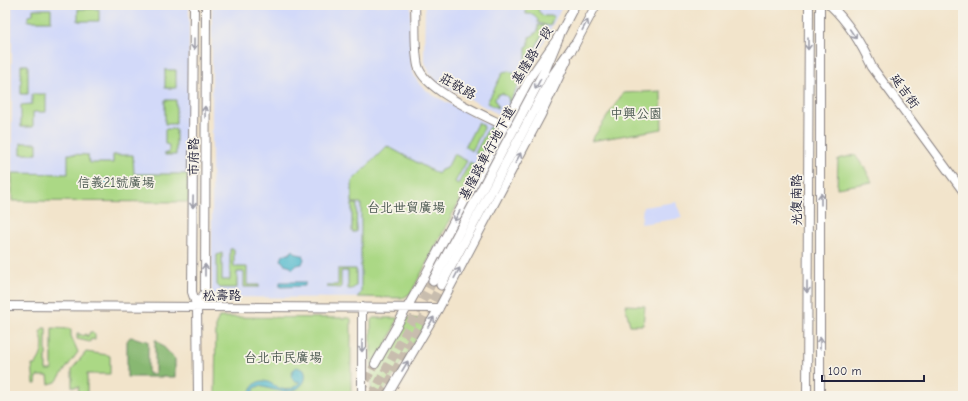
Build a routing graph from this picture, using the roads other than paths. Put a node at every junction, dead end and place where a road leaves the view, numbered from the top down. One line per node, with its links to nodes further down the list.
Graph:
1 (194, 5): 14 (main road, 市府路, one-way to 14)
2 (206, 5): 14 (main road, 市府路, one-way to 2)
3 (415, 5): 11 (main road, 莊敬路)
4 (575, 5): 9 (main road, 基隆路一段)
5 (596, 5): 10 (main road, one-way to 5)
6 (809, 5): 22 (main road, 光復南路, one-way to 22)
7 (820, 5): 23 (main road, 光復南路, one-way to 7)
8 (830, 5): 12 (main road, 延吉街, one-way to 12)
9 (559, 36): 10 (main road, 基隆路車行地下道, one-way to 10); 11 (main road, 基隆路一段)
10 (574, 45): 17 (main road, one-way to 10)
11 (505, 126): 16 (main road, 基隆路一段, one-way to 16)
12 (963, 191)
13 (5, 306): 14 (main road, 松壽路)
14 (197, 307): 15 (main road, 松壽路); 19 (main road, 市府路)
15 (362, 307): 16 (main road, 松壽路); 20 (main road, one-way to 20)
16 (408, 307): 17 (main road, 松壽路); 18 (main road, 基隆路一段)
17 (439, 308): 21 (main road, one-way to 17)
18 (375, 364)
19 (198, 396)
20 (362, 396)
21 (387, 396)
22 (807, 396)
23 (820, 396)

